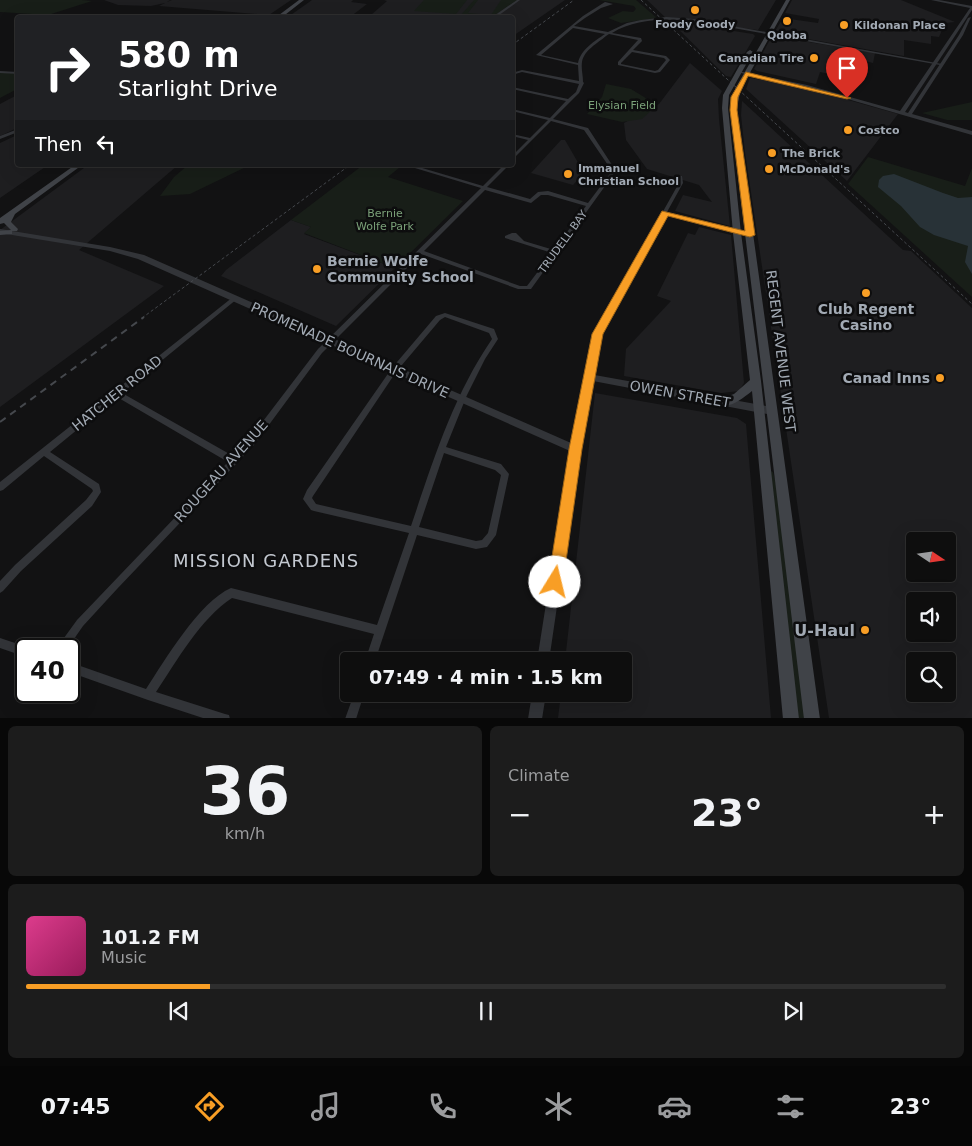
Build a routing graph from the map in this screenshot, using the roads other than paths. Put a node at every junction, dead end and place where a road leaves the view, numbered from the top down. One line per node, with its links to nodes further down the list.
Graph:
1 (302, 0): 9 (main road)
2 (308, 0): 10 (main road)
3 (519, 0): 11 (street)
4 (932, 0): 7 (street)
5 (941, 0): 7 (street)
6 (783, 2): 15 (main road, REGENT AVENUE WEST)
7 (972, 6): 18 (street)
8 (601, 7): 13 (street)
9 (281, 15)
10 (287, 15)
11 (496, 15)
12 (972, 15): 19 (street)
13 (572, 26): 14 (street); 17 (street)
14 (606, 33): 15 (street); 16 (street); 17 (street)
15 (765, 33): 18 (street); 21 (main road, REGENT AVENUE WEST)
16 (632, 51): 16 (street)
17 (580, 64): 24 (street)
18 (932, 64): 19 (street); 28 (street)
19 (940, 64): 29 (street)
20 (0, 72): 22 (street)
21 (742, 72): 28 (street); 31 (main road, REGENT AVENUE WEST); 32 (main road, REGENT AVENUE WEST)
22 (15, 73)
23 (515, 73): 24 (street)
24 (582, 83): 26 (street)
25 (515, 89): 26 (street)
26 (570, 101): 30 (street)
27 (515, 111): 30 (street)
28 (903, 111): 29 (street)
29 (910, 114): 34 (street)
30 (552, 120): 37 (street); 47 (street, TRUDELL BAY)
31 (727, 126): 32 (main road); 43 (main road, REGENT AVENUE WEST)
32 (736, 127): 45 (main road, REGENT AVENUE WEST)
33 (15, 131): 36 (street)
34 (972, 131)
35 (515, 136): 37 (street)
36 (0, 138)
37 (532, 140): 38 (street)
38 (515, 156)
39 (67, 167): 49 (main road)
40 (76, 167): 48 (main road)
41 (414, 167): 46 (street)
42 (505, 167): 46 (street, ROUGEAU AVENUE)
43 (731, 174): 45 (main road); 55 (main road, REGENT AVENUE WEST)
44 (680, 177): 50 (street)
45 (743, 180): 56 (main road, REGENT AVENUE WEST)
46 (484, 188): 47 (street); 60 (street, ROUGEAU AVENUE)
47 (590, 205): 61 (street, TRUDELL BAY)
48 (15, 211): 51 (main road); 53 (main road)
49 (2, 213)
50 (665, 213): 55 (street); 65 (street)
51 (0, 222)
52 (0, 226): 53 (street)
53 (12, 231): 54 (main road); 58 (street)
54 (0, 232)
55 (736, 233): 56 (street); 66 (main road, REGENT AVENUE WEST)
56 (750, 235): 70 (main road, REGENT AVENUE WEST)
57 (522, 241): 61 (street)
58 (72, 242): 59 (street)
59 (124, 252): 62 (street, PROMENADE BOURNAIS DRIVE)
60 (420, 252): 61 (street, TRUDELL BAY); 63 (street, ROUGEAU AVENUE)
61 (556, 252)
62 (235, 298): 63 (street, PROMENADE BOURNAIS DRIVE); 67 (street, HATCHER ROAD)
63 (330, 341): 64 (street, PROMENADE BOURNAIS DRIVE); 74 (street, ROUGEAU AVENUE)
64 (394, 370): 68 (street, PROMENADE BOURNAIS DRIVE); 68 (street); 76 (street)
65 (589, 377): 69 (street, OWEN STREET); 72 (street)
66 (756, 380): 69 (main road); 70 (main road, REGENT AVENUE WEST)
67 (117, 393): 73 (street, HATCHER ROAD); 74 (street)
68 (461, 399): 71 (street); 72 (street, PROMENADE BOURNAIS DRIVE)
69 (724, 402): 70 (street, OWEN STREET)
70 (766, 410): 91 (main road, REGENT AVENUE WEST); 92 (main road, REGENT AVENUE WEST)
71 (442, 449): 76 (street); 76 (street)
72 (575, 449): 83 (street)
73 (44, 452): 75 (street, HATCHER ROAD); 77 (street)
74 (234, 461): 79 (street, ROUGEAU AVENUE)
75 (0, 487)
76 (414, 530): 78 (street)
77 (0, 588)
78 (380, 632): 82 (street); 85 (street)
79 (69, 638)
80 (0, 643): 81 (street)
81 (15, 648)
82 (373, 652)
83 (544, 652)
84 (80, 671): 85 (street)
85 (148, 695): 88 (street)
86 (356, 702): 89 (street)
87 (538, 702): 90 (street)
88 (225, 718)
89 (350, 718)
90 (535, 718)
91 (791, 718)
92 (812, 718)

